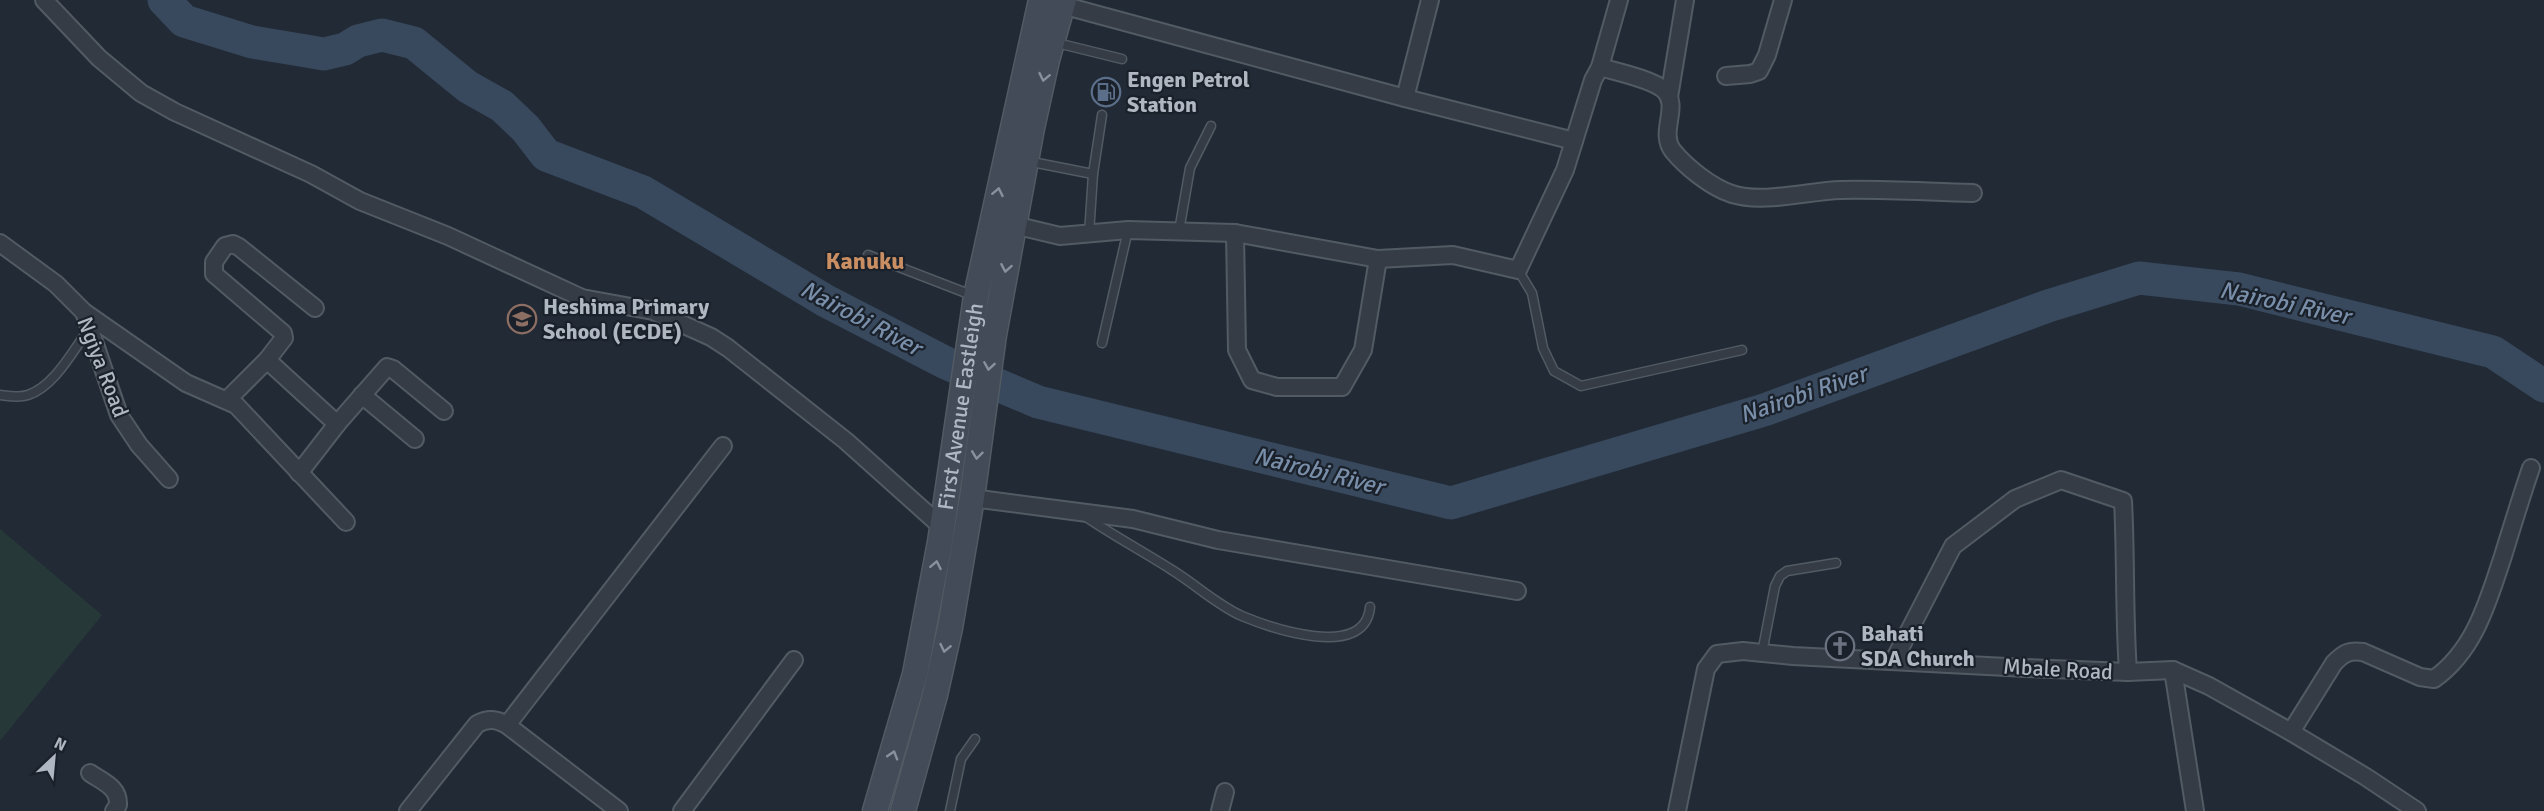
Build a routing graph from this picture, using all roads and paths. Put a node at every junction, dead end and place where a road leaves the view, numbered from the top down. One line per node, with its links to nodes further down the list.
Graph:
1 (44, 0): 49 (street)
2 (1430, 0): 12 (street)
3 (1619, 0): 9 (street)
4 (1685, 0): 11 (street)
5 (1783, 0): 10 (street)
6 (1056, 2): 7 (main road, First Avenue Eastleigh); 12 (street); 28 (main road, First Avenue Eastleigh, one-way to 6)
7 (1052, 42): 8 (lane); 16 (main road, First Avenue Eastleigh, one-way to 16)
8 (1122, 60)
9 (1600, 67): 11 (street); 15 (street)
10 (1726, 76)
11 (1669, 97): 18 (street)
12 (1405, 98): 15 (street)
13 (1102, 114): 17 (lane)
14 (1211, 126): 21 (lane)
15 (1574, 141): 27 (street)
16 (1026, 161): 17 (lane); 19 (main road, First Avenue Eastleigh)
17 (1093, 174): 23 (lane)
18 (1973, 193)
19 (1014, 225): 23 (street); 31 (main road, First Avenue Eastleigh, one-way to 31)
20 (1128, 230): 21 (street); 23 (street); 32 (lane)
21 (1179, 231): 22 (street)
22 (1235, 233): 26 (street); 26 (street)
23 (1089, 234)
24 (0, 243): 30 (street, Ngiya Road)
25 (868, 255): 28 (lane)
26 (1378, 259): 27 (street)
27 (1518, 270): 33 (lane)
28 (976, 296): 31 (main road, First Avenue Eastleigh)
29 (315, 308): 34 (street)
30 (87, 320): 35 (lane); 38 (street); 45 (street, Ngiya Road)
31 (983, 333): 37 (main road, First Avenue Eastleigh)
32 (1102, 343)
33 (1742, 350)
34 (267, 360): 38 (street); 40 (street)
35 (0, 395)
36 (362, 395): 39 (street); 40 (street); 41 (street)
37 (973, 395): 46 (main road, First Avenue Eastleigh, one-way to 46); 49 (main road, First Avenue Eastleigh)
38 (227, 400): 44 (street)
39 (444, 411)
40 (337, 424): 44 (street)
41 (415, 439)
42 (723, 446): 58 (street)
43 (2531, 468): 59 (street)
44 (299, 473): 48 (street)
45 (169, 479)
46 (972, 498): 47 (street); 68 (main road, First Avenue Eastleigh, one-way to 68)
47 (1081, 513): 51 (street); 52 (lane)
48 (346, 522)
49 (942, 527): 67 (main road, First Avenue Eastleigh, one-way to 49)
50 (1836, 563): 53 (lane)
51 (1517, 591)
52 (1370, 607)
53 (1762, 653): 55 (street, Mbale Road); 71 (street, Mbale Road)
54 (794, 660): 66 (street)
55 (1894, 660): 57 (street, Mbale Road); 57 (street)
56 (2173, 670): 57 (street, Mbale Road); 59 (street, Mbale Road); 72 (street)
57 (2128, 672)
58 (507, 725): 64 (street); 65 (street)
59 (2291, 732): 73 (street, Mbale Road)
60 (975, 739): 69 (lane)
61 (90, 773): 63 (street)
62 (1225, 792): 70 (street)
63 (114, 811)
64 (408, 811)
65 (619, 811)
66 (682, 811)
67 (875, 811)
68 (903, 811)
69 (950, 811)
70 (1220, 811)
71 (1677, 811)
72 (2195, 811)
73 (2418, 811)

